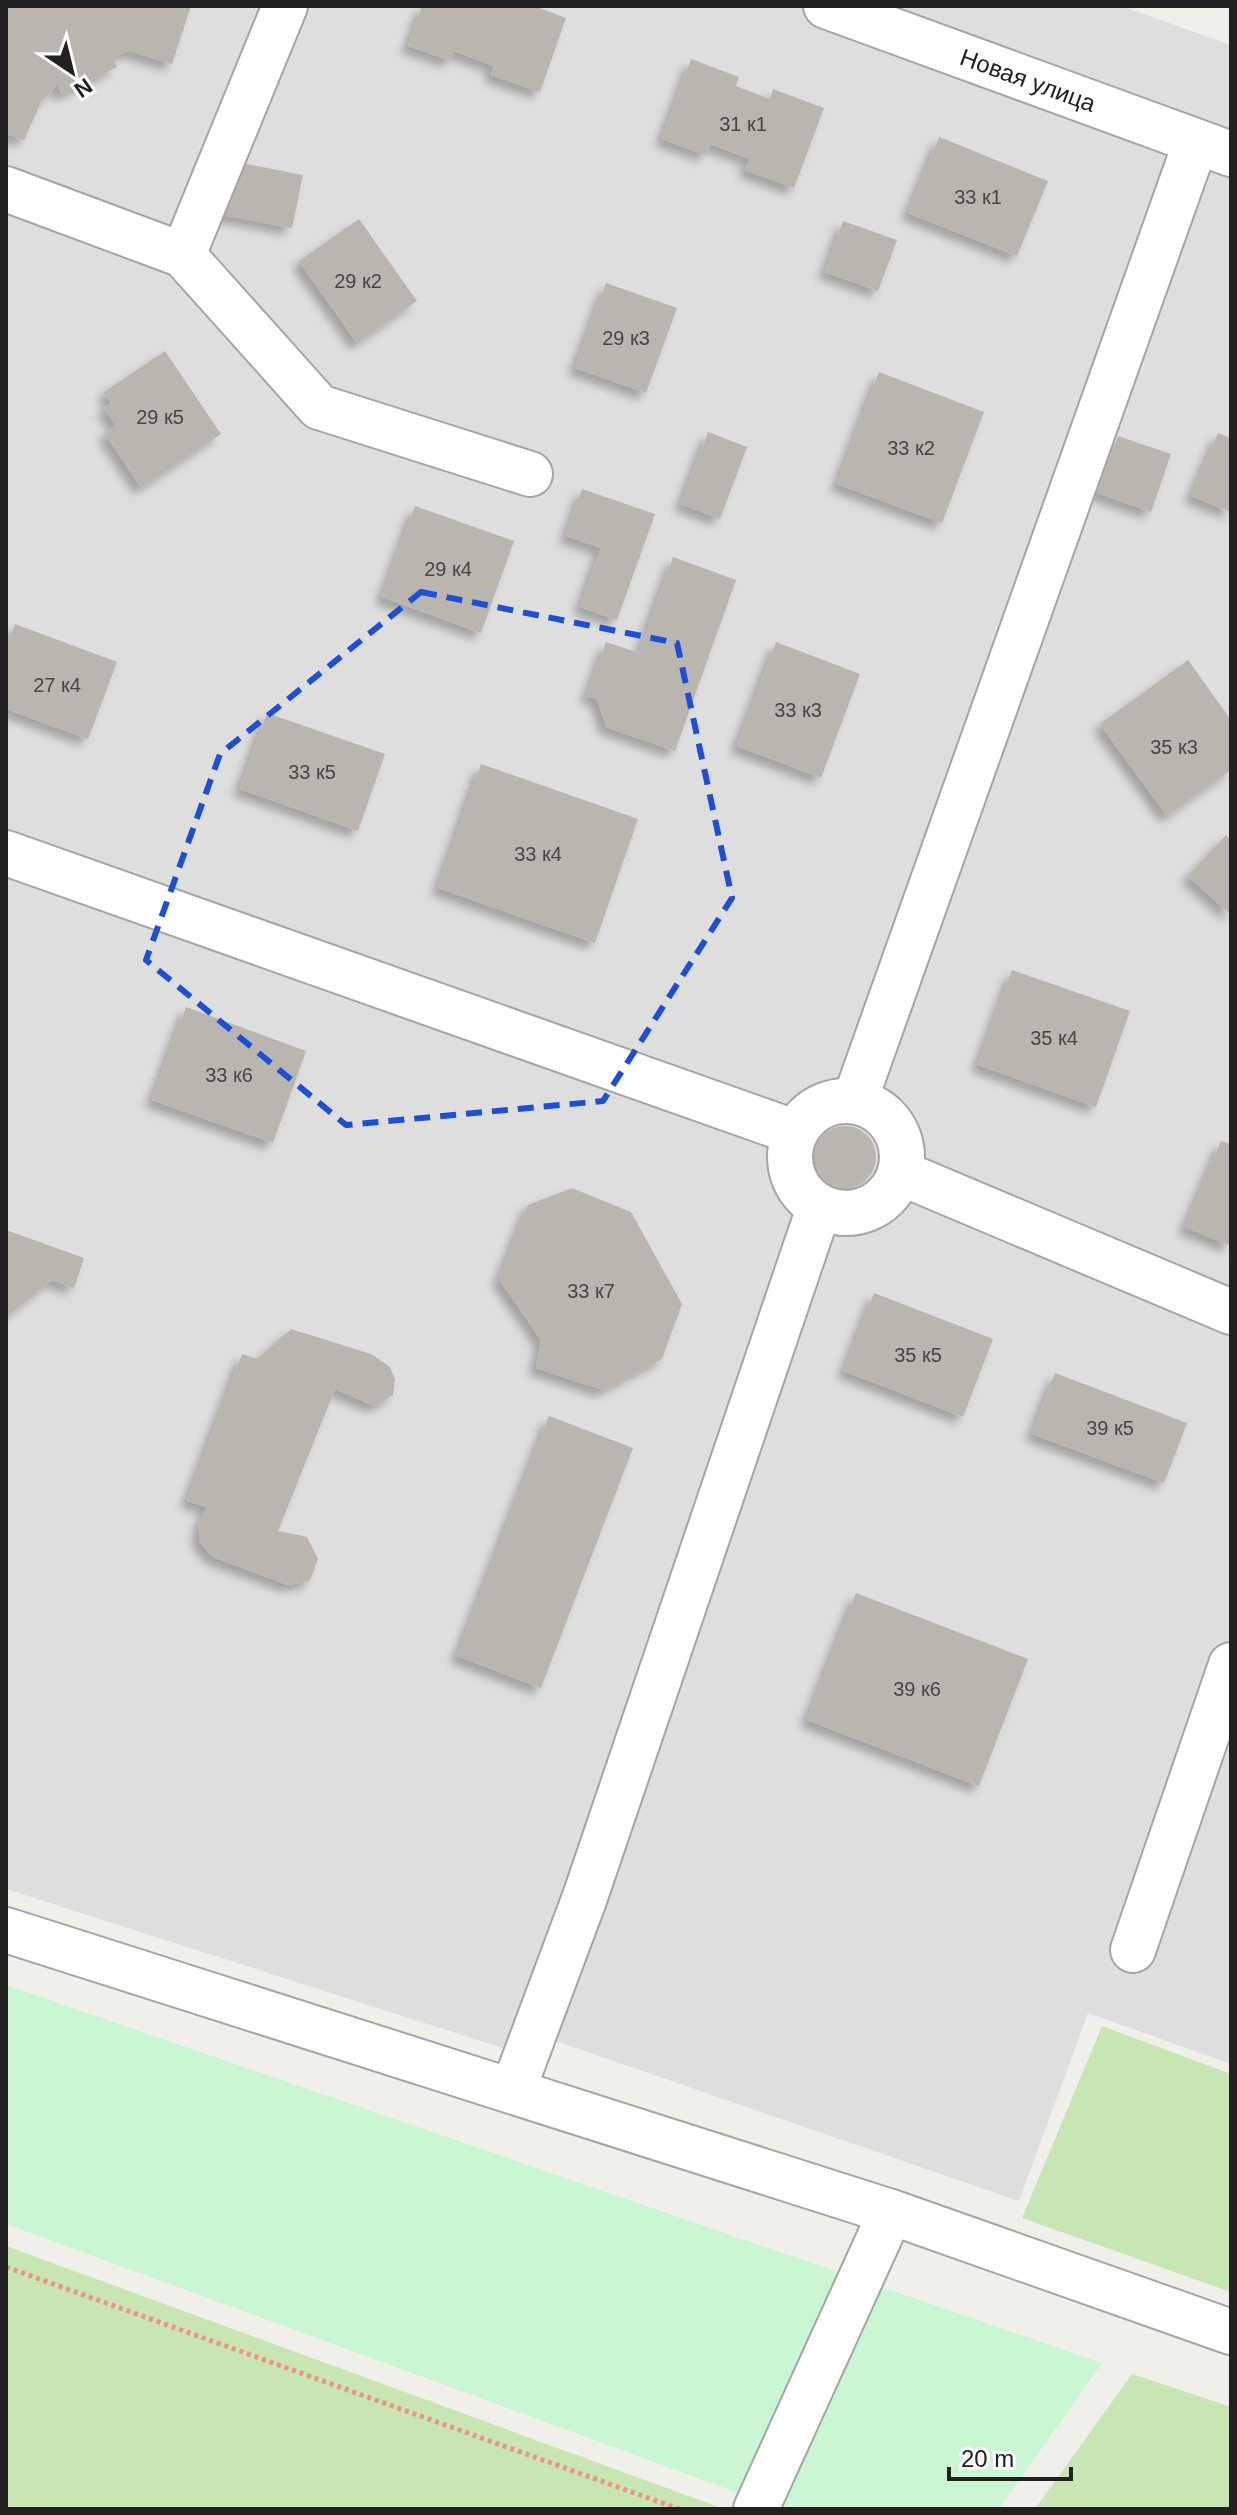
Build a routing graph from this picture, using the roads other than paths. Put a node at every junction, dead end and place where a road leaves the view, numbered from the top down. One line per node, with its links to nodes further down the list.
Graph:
1 (285, 6): 5 (lane)
2 (826, 6): 3 (lane, Новая улица)
3 (1214, 148): 8 (lane)
4 (6, 189): 5 (lane)
5 (183, 255): 6 (lane)
6 (530, 474)
7 (6, 853): 9 (lane)
8 (855, 1100): 9 (lane); 10 (lane)
9 (794, 1132): 11 (lane)
10 (901, 1173): 11 (lane); 12 (lane)
11 (819, 1208): 16 (lane)
12 (1231, 1312)
13 (1231, 1665): 15 (lane)
14 (6, 1930): 16 (lane)
15 (1133, 1950)
16 (513, 2090): 17 (lane)
17 (891, 2212): 18 (lane); 19 (lane)
18 (1231, 2332)
19 (756, 2509)

